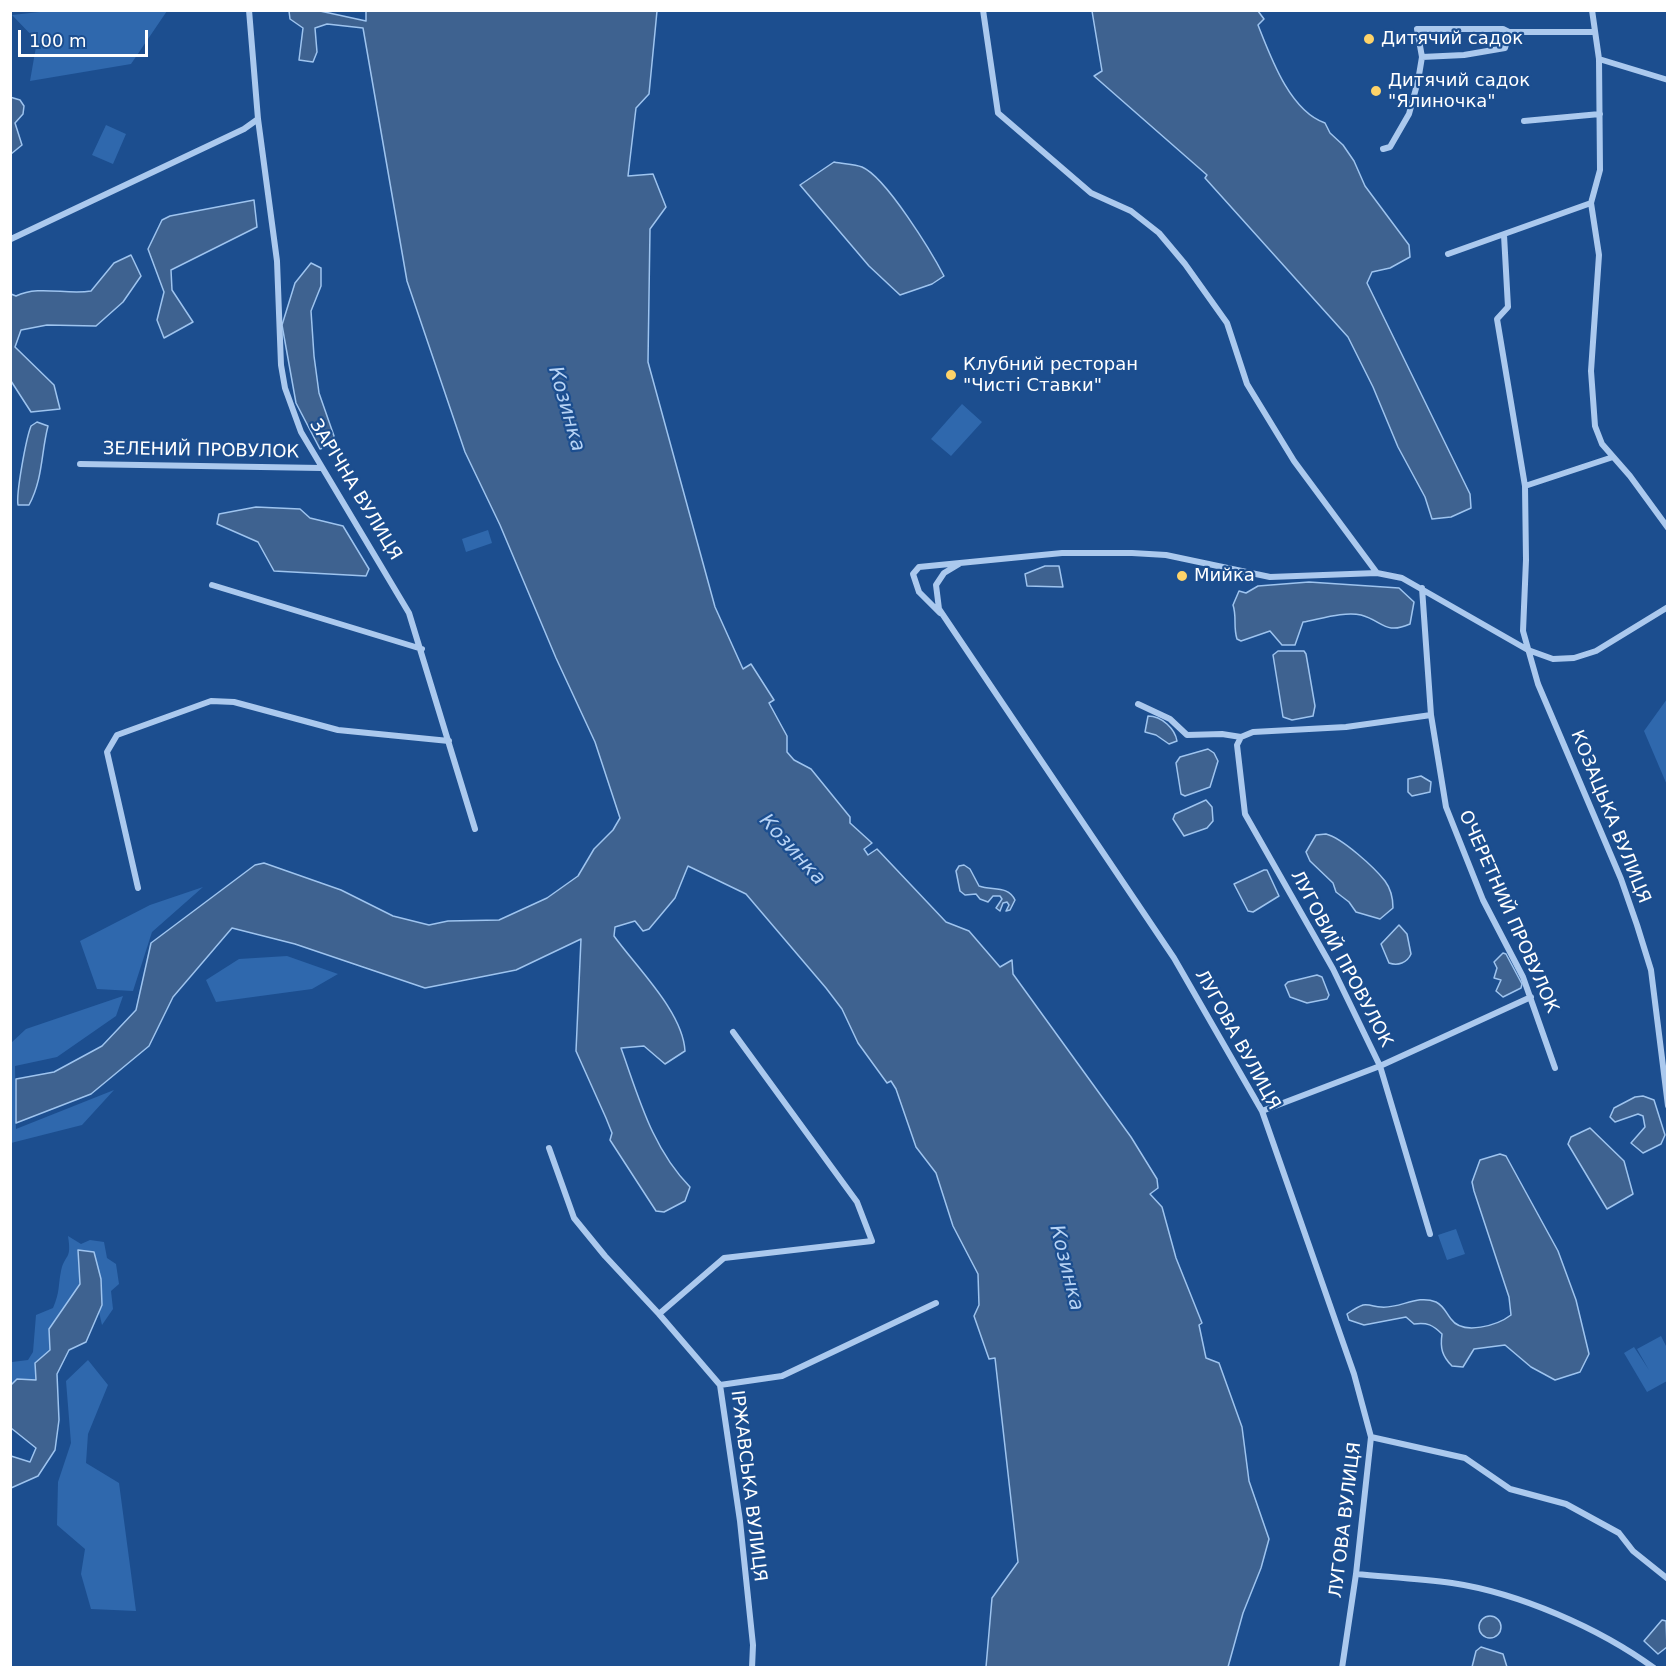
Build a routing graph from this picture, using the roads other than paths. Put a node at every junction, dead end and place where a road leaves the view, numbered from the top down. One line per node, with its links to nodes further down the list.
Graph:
1 (249, 10): 10 (street, ЗАРІЧНА ВУЛИЦЯ)
2 (983, 10): 23 (street)
3 (1592, 10): 5 (street)
4 (1509, 32): 5 (street); 6 (street); 6 (street)
5 (1593, 32): 7 (street)
6 (1422, 57): 12 (street)
7 (1599, 59): 8 (street); 9 (street)
8 (1668, 80)
9 (1600, 114): 11 (street); 13 (street)
10 (258, 120): 15 (street); 19 (street, ЗАРІЧНА ВУЛИЦЯ)
11 (1524, 121)
12 (1383, 150)
13 (1591, 203): 14 (street); 17 (street)
14 (1504, 235): 16 (street); 20 (street, КОЗАЦЬКА ВУЛИЦЯ)
15 (11, 239)
16 (1448, 254)
17 (1613, 457): 20 (street); 21 (street)
18 (80, 464): 19 (street, ЗЕЛЕНИЙ ПРОВУЛОК)
19 (321, 468): 28 (street, ЗАРІЧНА ВУЛИЦЯ)
20 (1525, 486): 29 (street, КОЗАЦЬКА ВУЛИЦЯ)
21 (1668, 528)
22 (958, 564): 23 (street); 27 (street, ЛУГОВА ВУЛИЦЯ); 27 (street)
23 (1377, 573): 25 (street)
24 (212, 585): 28 (street)
25 (1422, 588): 29 (street); 31 (street, ОЧЕРЕТНИЙ ПРОВУЛОК)
26 (1668, 607): 29 (street)
27 (943, 616): 41 (street, ЛУГОВА ВУЛИЦЯ)
28 (422, 649): 33 (street, ЗАРІЧНА ВУЛИЦЯ)
29 (1528, 650): 40 (street, КОЗАЦЬКА ВУЛИЦЯ)
30 (1138, 704): 32 (street)
31 (1431, 715): 32 (street); 36 (street, ОЧЕРЕТНИЙ ПРОВУЛОК)
32 (1241, 737): 38 (street, ЛУГОВИЙ ПРОВУЛОК)
33 (449, 741): 34 (street, ЗАРІЧНА ВУЛИЦЯ); 35 (street)
34 (475, 829)
35 (138, 888)
36 (1531, 997): 38 (street); 39 (street, ОЧЕРЕТНИЙ ПРОВУЛОК)
37 (733, 1032): 45 (street)
38 (1380, 1066): 41 (street); 43 (street, ЛУГОВИЙ ПРОВУЛОК)
39 (1556, 1068)
40 (1668, 1106)
41 (1262, 1111): 47 (street, ЛУГОВА ВУЛИЦЯ)
42 (549, 1148): 45 (street, ІРЖАВСЬКА ВУЛИЦЯ)
43 (1430, 1234)
44 (936, 1303): 46 (street)
45 (659, 1314): 46 (street, ІРЖАВСЬКА ВУЛИЦЯ)
46 (720, 1385): 50 (street, ІРЖАВСЬКА ВУЛИЦЯ)
47 (1371, 1437): 48 (street, ЛУГОВА ВУЛИЦЯ); 49 (street)
48 (1356, 1574): 51 (street, ЛУГОВА ВУЛИЦЯ); 52 (street)
49 (1668, 1579)
50 (752, 1668)
51 (1342, 1668)
52 (1654, 1668)

